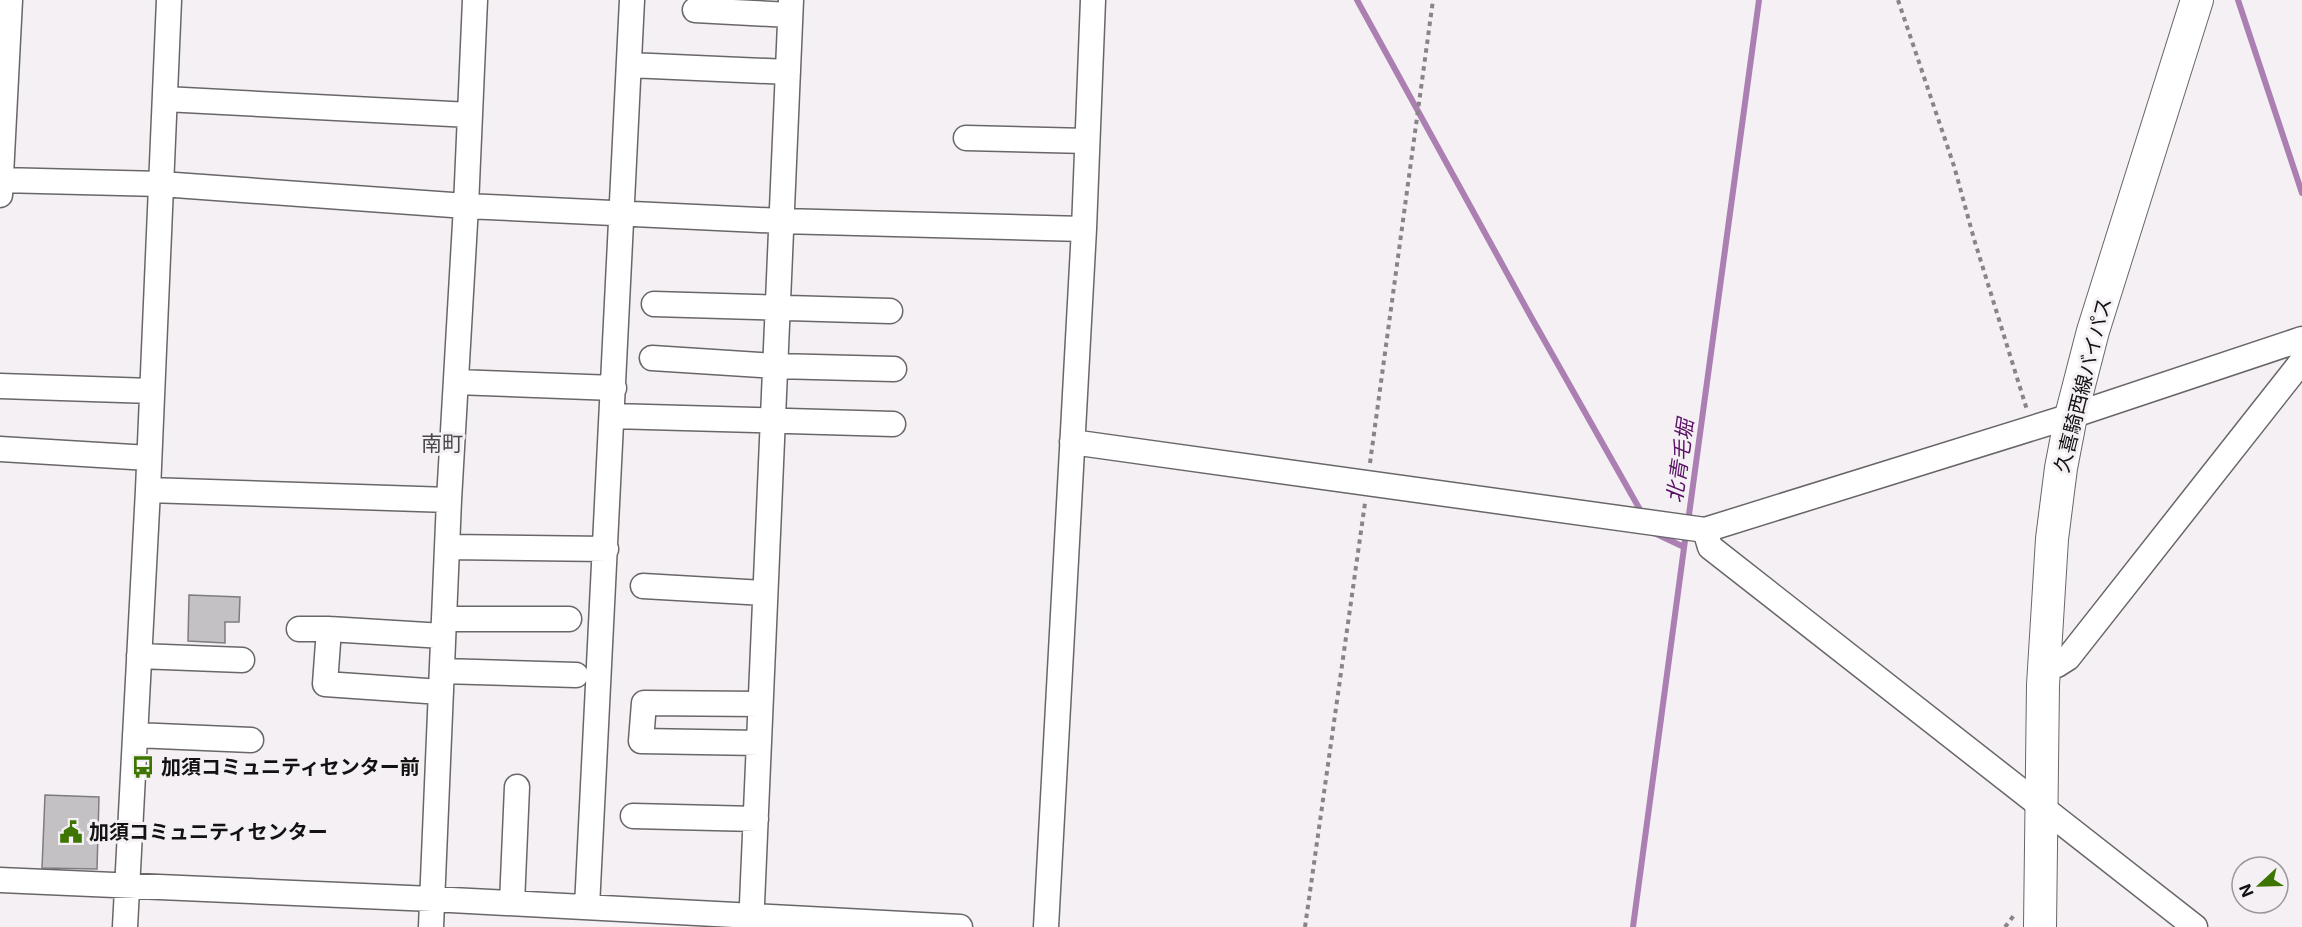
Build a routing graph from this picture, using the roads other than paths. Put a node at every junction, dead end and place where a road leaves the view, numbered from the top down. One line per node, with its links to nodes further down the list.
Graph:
1 (10, 0): 16 (street)
2 (169, 0): 11 (street)
3 (475, 0): 12 (street)
4 (632, 0): 9 (street)
5 (1093, 0): 14 (street)
6 (2197, 0): 34 (main road, 久喜騎西線バイパス)
7 (790, 7): 8 (street); 10 (street)
8 (695, 10)
9 (629, 65): 10 (street); 18 (street)
10 (788, 72): 19 (street)
11 (165, 99): 12 (street); 15 (street)
12 (470, 115): 17 (street)
13 (966, 138): 14 (street)
14 (1087, 141): 20 (street)
15 (161, 184): 16 (street); 17 (street); 32 (street)
16 (0, 185)
17 (466, 206): 18 (street); 29 (street)
18 (623, 213): 19 (street); 31 (street)
19 (781, 221): 20 (street); 22 (street)
20 (1084, 229): 37 (street)
21 (654, 304): 22 (street)
22 (777, 307): 23 (street); 27 (street)
23 (890, 311)
24 (2302, 339): 34 (street)
25 (652, 358): 27 (street)
26 (2302, 361): 53 (street)
27 (775, 366): 28 (street); 35 (street)
28 (894, 369)
29 (456, 382): 31 (street); 41 (street)
30 (0, 386): 32 (street)
31 (614, 388): 33 (street)
32 (152, 391): 39 (street)
33 (612, 416): 35 (street); 44 (street)
34 (2071, 416): 42 (street); 53 (main road, 久喜騎西線バイパス)
35 (772, 421): 36 (street); 46 (street)
36 (893, 424)
37 (1072, 442): 42 (street); 74 (street)
38 (0, 449): 39 (street)
39 (149, 458): 40 (street)
40 (148, 490): 41 (street); 51 (street)
41 (449, 500): 43 (street)
42 (1705, 536): 61 (street)
43 (447, 546): 44 (street); 48 (street)
44 (606, 549): 68 (street)
45 (643, 586): 46 (street)
46 (765, 593): 56 (street)
47 (569, 619): 48 (street)
48 (444, 628): 50 (street); 55 (street)
49 (299, 629): 50 (street)
50 (328, 629): 55 (street)
51 (139, 656): 52 (street); 57 (street)
52 (242, 660)
53 (2044, 664): 61 (main road, 久喜騎西線バイパス)
54 (576, 675): 55 (street)
55 (441, 682): 66 (street)
56 (760, 705): 59 (street); 59 (street)
57 (135, 735): 58 (street); 65 (street)
58 (251, 740)
59 (759, 742): 63 (street)
60 (517, 787): 67 (street)
61 (2042, 808): 75 (main road, 久喜騎西線バイパス); 76 (street)
62 (633, 816): 63 (street)
63 (756, 819): 70 (street)
64 (0, 879): 65 (street)
65 (127, 884): 66 (street); 71 (street)
66 (432, 898): 67 (street); 72 (street)
67 (512, 903): 68 (street)
68 (587, 907): 69 (street)
69 (634, 918): 70 (street)
70 (751, 921): 73 (street)
71 (125, 927)
72 (431, 927)
73 (960, 927)
74 (1046, 927)
75 (2040, 927)
76 (2195, 927)

